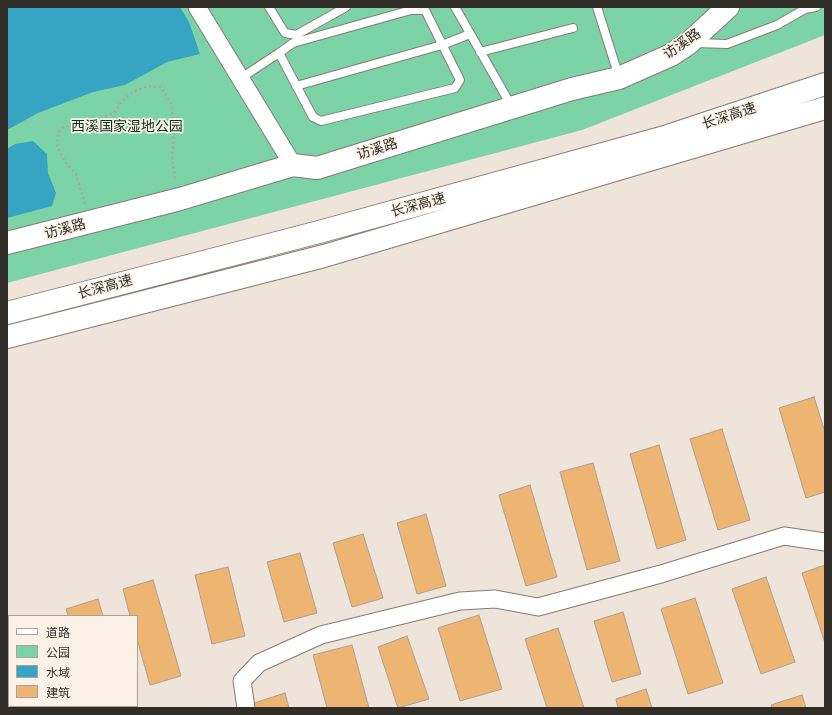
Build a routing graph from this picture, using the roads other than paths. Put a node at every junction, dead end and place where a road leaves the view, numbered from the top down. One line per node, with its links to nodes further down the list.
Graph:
1 (197, 7): 15 (street)
2 (269, 7): 7 (lane)
3 (455, 7): 9 (lane)
4 (597, 7): 16 (lane)
5 (728, 7): 10 (main road, 访溪路)
6 (816, 7): 10 (lane)
7 (342, 8)
8 (573, 28): 12 (lane)
9 (470, 34): 11 (lane); 12 (lane)
10 (689, 43): 16 (main road, 访溪路)
11 (442, 45): 13 (lane); 18 (lane); 18 (lane)
12 (480, 52): 19 (lane)
13 (279, 53): 15 (lane); 18 (lane)
14 (825, 72): 21 (main road)
15 (241, 78): 22 (street)
16 (619, 78): 19 (main road, 访溪路)
17 (825, 84): 21 (main road, 长深高速)
18 (296, 86)
19 (512, 107): 22 (main road, 访溪路)
20 (825, 108): 25 (main road, 长深高速)
21 (668, 136): 24 (main road, 长深高速)
22 (293, 165): 23 (main road, 访溪路)
23 (7, 243)
24 (7, 313)
25 (7, 337)
26 (825, 542): 27 (street)
27 (246, 708)

